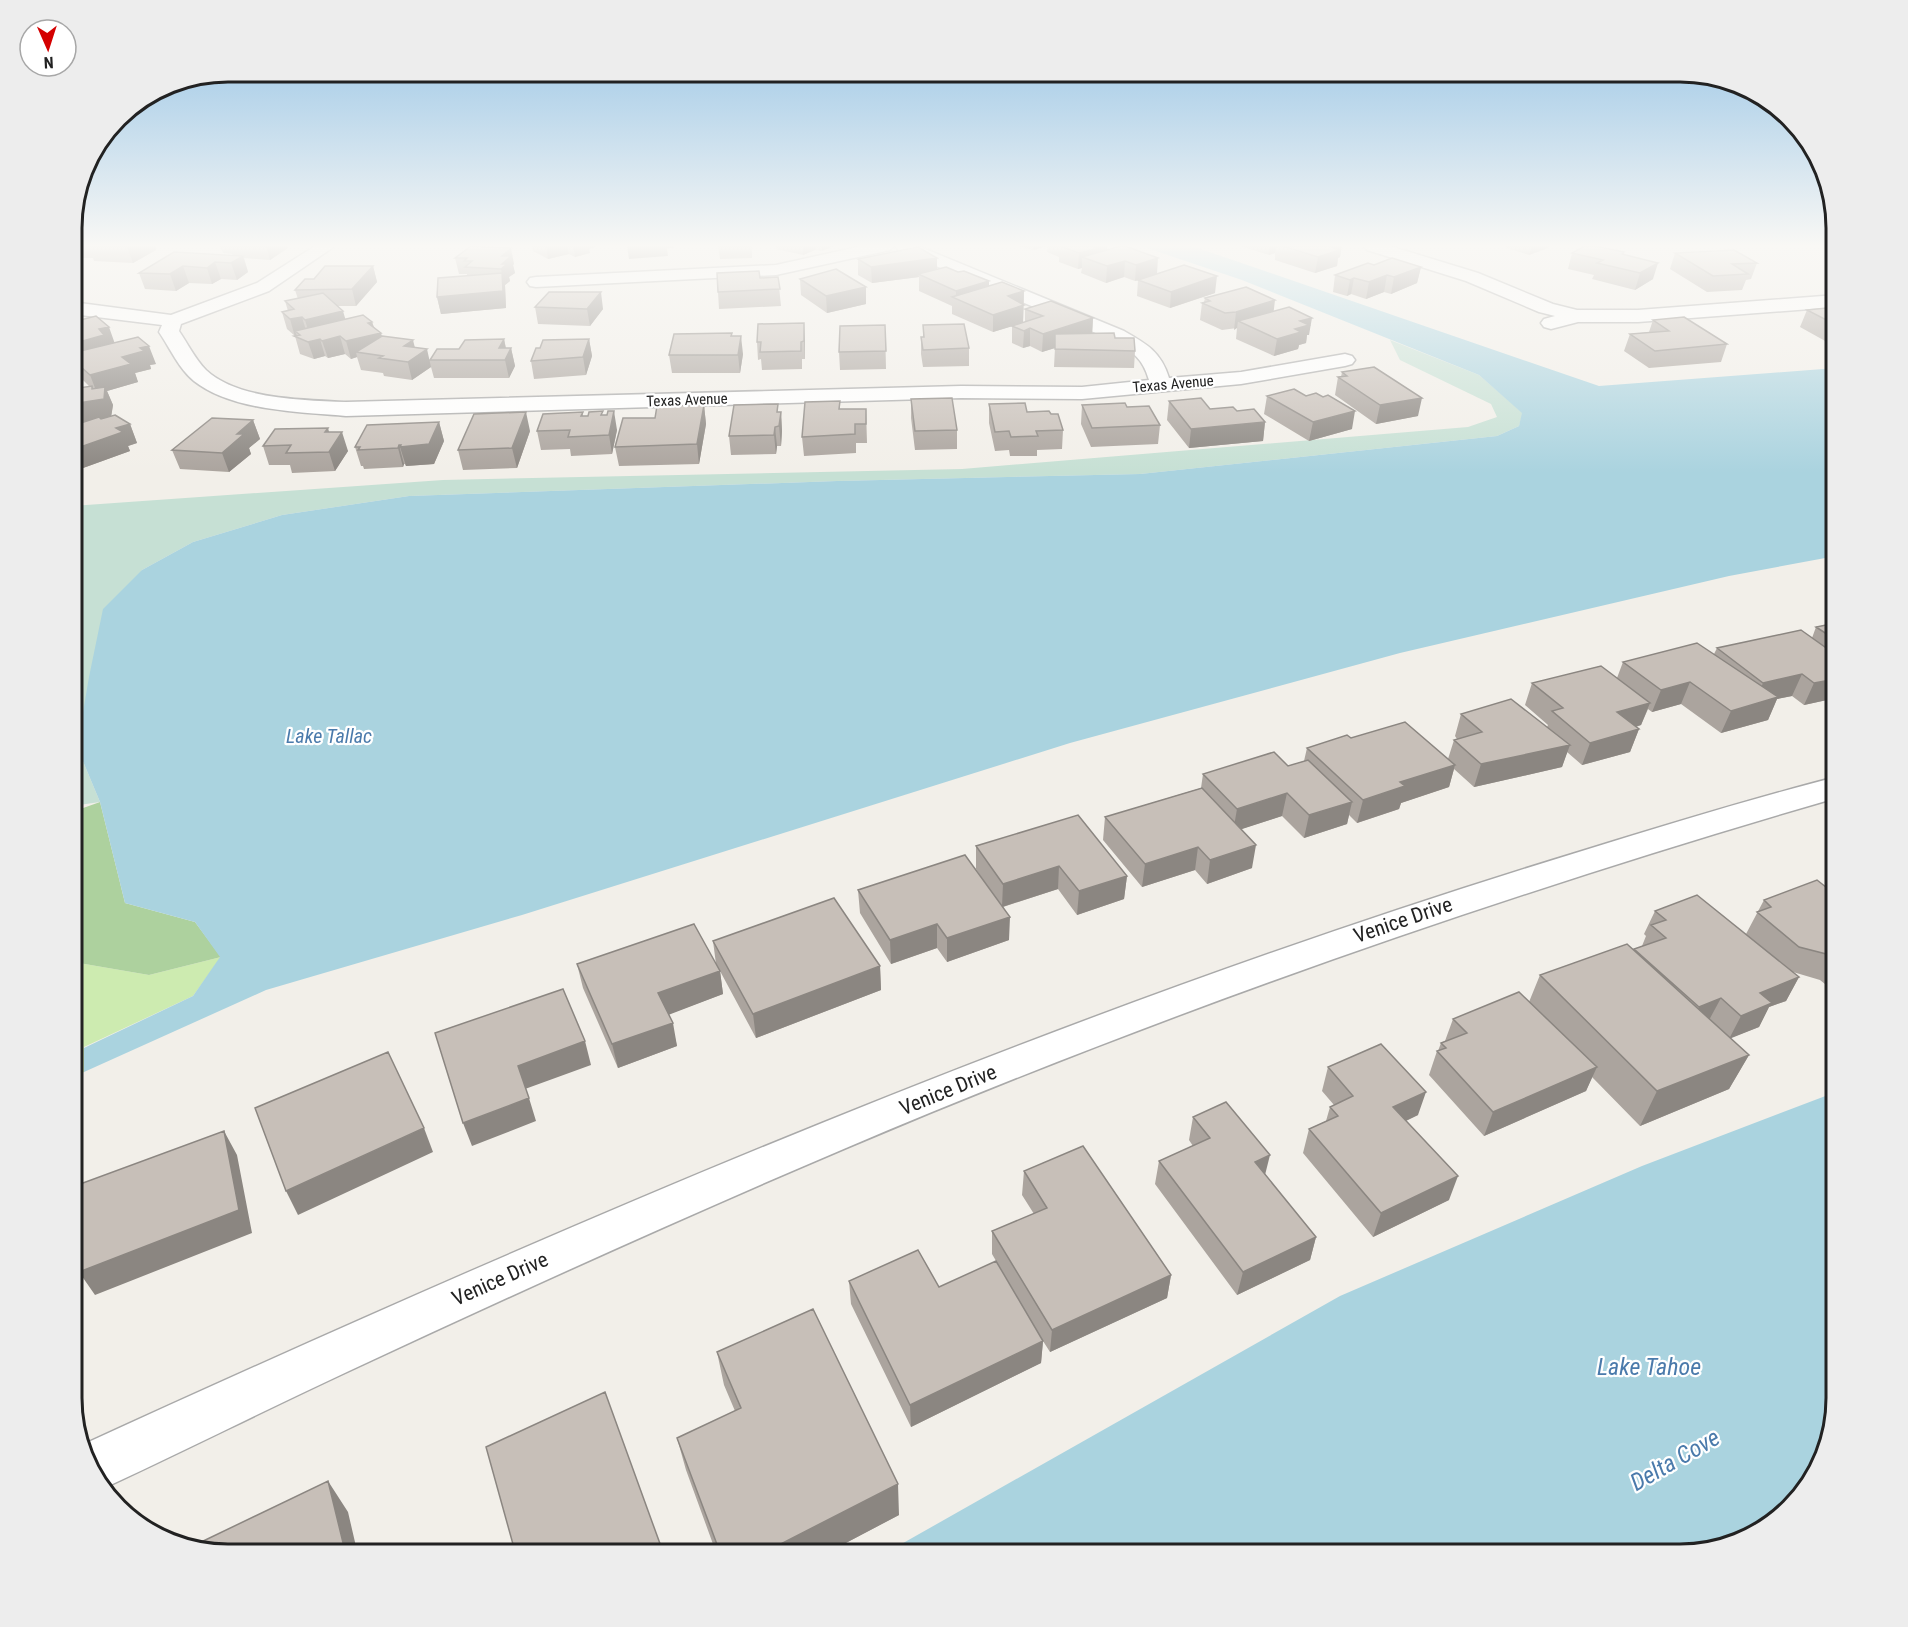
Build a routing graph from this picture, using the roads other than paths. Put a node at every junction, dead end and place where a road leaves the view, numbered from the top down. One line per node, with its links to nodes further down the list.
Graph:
1 (173, 321): 4 (street, Texas Avenue)
2 (1086, 322): 4 (street)
3 (1345, 360): 4 (street, Texas Avenue)
4 (1161, 385)
5 (1826, 790): 6 (street, Venice Drive)
6 (98, 1464)

